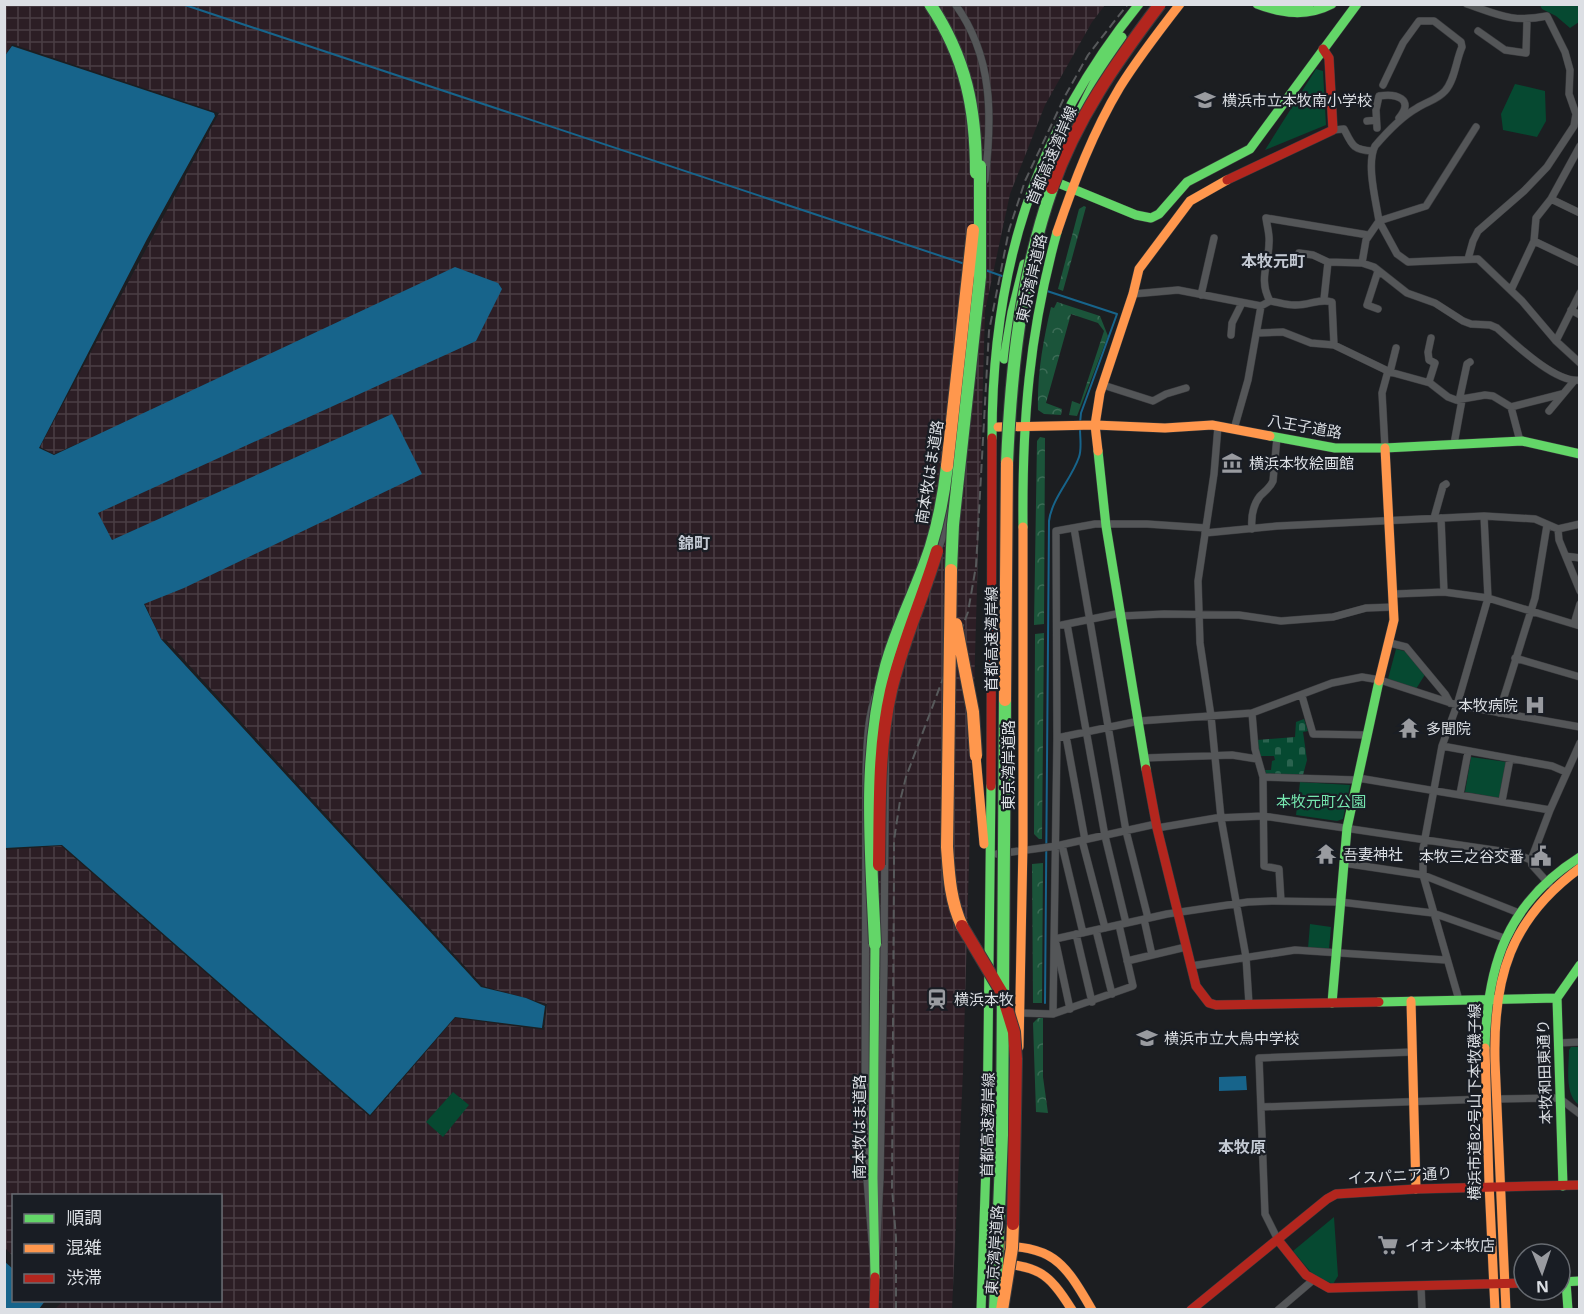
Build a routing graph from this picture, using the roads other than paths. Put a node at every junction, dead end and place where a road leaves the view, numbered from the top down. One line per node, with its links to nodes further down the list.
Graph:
1 (932, 4): 25 (main road, 南本牧はま道路, bridge); 66 (main road, 南本牧はま道路, bridge)
2 (955, 4): 109 (street)
3 (1140, 4): 16 (main road); 154 (main road, 首都高速湾岸線)
4 (1146, 4): 16 (main road, 東京湾岸道路)
5 (1160, 4): 214 (main road, 首都高速湾岸線, bridge)
6 (1180, 4): 27 (main road, 東京湾岸道路)
7 (1257, 4): 12 (main road)
8 (1282, 4): 9 (main road)
9 (1310, 4)
10 (1357, 4): 15 (main road)
11 (1467, 4): 13 (street)
12 (1330, 6)
13 (1527, 20): 14 (street); 35 (street)
14 (1478, 31)
15 (1323, 49): 20 (main road); 27 (main road)
16 (1095, 81): 26 (main road, 東京湾岸道路)
17 (1383, 85): 21 (street)
18 (1367, 121): 21 (street)
19 (1476, 127): 30 (street)
20 (1333, 130): 23 (street); 41 (main road)
21 (1386, 134): 23 (street)
22 (1580, 146): 24 (street)
23 (1372, 151): 30 (street)
24 (1576, 161): 28 (street)
25 (980, 166): 169 (main road, 南本牧はま道路, bridge); 215 (main road, bridge)
26 (1052, 180): 27 (main road); 73 (main road, 東京湾岸道路)
27 (1073, 189): 74 (main road, 東京湾岸道路)
28 (1551, 199): 29 (street); 33 (street)
29 (1580, 213)
30 (1379, 221): 31 (street); 35 (street)
31 (1368, 235): 37 (street); 45 (street)
32 (1214, 238): 43 (street)
33 (1534, 241): 38 (street); 40 (street)
34 (1299, 253): 36 (street)
35 (1468, 259): 40 (street)
36 (1328, 262): 37 (street); 44 (street)
37 (1362, 263): 39 (street)
38 (1580, 263)
39 (1378, 271): 48 (street); 62 (street)
40 (1511, 290): 56 (street)
41 (1133, 294): 43 (street); 64 (main road)
42 (1580, 294): 51 (street)
43 (1201, 295): 46 (street)
44 (1324, 299): 45 (street); 57 (street)
45 (1270, 301): 49 (street)
46 (1242, 303): 49 (street); 54 (street)
47 (1359, 303): 48 (street)
48 (1367, 305): 50 (street)
49 (1262, 306): 53 (street)
50 (1378, 309)
51 (1571, 310): 52 (street); 56 (street)
52 (1580, 315)
53 (1257, 333): 57 (street); 75 (street)
54 (1231, 335)
55 (1431, 338): 63 (street)
56 (1556, 341): 60 (street)
57 (1334, 345): 61 (street)
58 (1396, 348): 61 (street)
59 (1470, 362): 68 (street)
60 (1580, 363)
61 (1389, 371): 63 (street); 79 (street)
62 (1576, 381): 67 (street)
63 (1429, 382): 68 (street)
64 (1102, 385): 65 (street); 71 (main road)
65 (1186, 388)
66 (956, 391): 154 (main road, bridge); 169 (main road, 南本牧はま道路, bridge)
67 (1562, 394): 69 (street); 70 (street)
68 (1460, 400): 69 (street); 78 (street)
69 (1511, 407): 77 (street)
70 (1549, 411)
71 (1085, 426): 72 (main road, 八王子道路); 74 (main road, 八王子道路); 87 (main road)
72 (1218, 426): 75 (main road, 八王子道路); 91 (street)
73 (998, 427): 74 (main road, 八王子道路); 148 (main road, 東京湾岸道路)
74 (1024, 427): 147 (main road, 東京湾岸道路)
75 (1234, 429): 76 (main road, 八王子道路)
76 (1277, 437): 79 (main road, 八王子道路); 89 (street)
77 (1520, 441): 78 (main road, 八王子道路); 80 (main road, 八王子道路)
78 (1454, 444): 79 (main road, 八王子道路)
79 (1385, 448): 84 (main road)
80 (1580, 454)
81 (1446, 484): 83 (street)
82 (1484, 516): 83 (street); 86 (street); 97 (street)
83 (1437, 518): 84 (street); 95 (street)
84 (1390, 520): 89 (street); 96 (main road)
85 (1580, 524): 90 (street)
86 (1547, 525): 90 (street); 100 (street)
87 (1106, 526): 88 (street); 91 (street); 101 (main road)
88 (1074, 528): 103 (street); 106 (street)
89 (1252, 529): 91 (street)
90 (1558, 529): 92 (street)
91 (1205, 531): 102 (street)
92 (1566, 556): 93 (street); 94 (street)
93 (1580, 558)
94 (1580, 591)
95 (1444, 592): 96 (street); 97 (street)
96 (1394, 594): 99 (main road)
97 (1488, 598): 100 (street); 113 (street)
98 (1580, 604): 105 (street)
99 (1394, 607): 102 (street); 107 (main road)
100 (1530, 611): 105 (street); 108 (street)
101 (1121, 615): 102 (street); 103 (street); 117 (main road)
102 (1200, 615): 116 (street)
103 (1089, 619): 104 (street); 118 (street)
104 (1066, 624): 106 (street); 120 (street)
105 (1577, 625)
106 (1057, 626): 123 (street)
107 (1390, 643): 111 (main road); 113 (street)
108 (1515, 658): 110 (street); 115 (street)
109 (886, 672): 206 (street); 206 (street)
110 (1580, 676)
111 (1380, 680): 112 (street); 113 (street); 121 (main road)
112 (1302, 696): 114 (street); 121 (street)
113 (1454, 704): 115 (street); 125 (street)
114 (1252, 713): 116 (street); 129 (street)
115 (1499, 713): 119 (street)
116 (1211, 716): 117 (street); 127 (street)
117 (1139, 721): 118 (street); 128 (main road)
118 (1107, 727): 120 (street); 142 (street)
119 (1580, 727)
120 (1087, 732): 122 (street); 143 (street)
121 (1366, 735): 133 (main road)
122 (1066, 736): 123 (street); 144 (street)
123 (1057, 738): 146 (street)
124 (1580, 742): 131 (street)
125 (1442, 746): 126 (street); 134 (street)
126 (1468, 752): 130 (street); 135 (street)
127 (1216, 756): 128 (street); 129 (street); 139 (street)
128 (1144, 758): 140 (main road)
129 (1257, 759): 132 (street)
130 (1510, 759): 131 (street); 136 (street)
131 (1566, 772): 137 (street)
132 (1263, 777): 133 (street); 138 (street)
133 (1357, 779): 134 (street); 141 (main road)
134 (1434, 789): 135 (street); 145 (street)
135 (1460, 794): 136 (street)
136 (1502, 801): 137 (street)
137 (1550, 810): 150 (street)
138 (1263, 816): 139 (street); 141 (street); 156 (street)
139 (1221, 818): 140 (street); 158 (street)
140 (1157, 826): 142 (street); 161 (main road)
141 (1347, 828): 145 (street); 151 (main road)
142 (1126, 831): 143 (street); 162 (street)
143 (1105, 836): 144 (street); 163 (street)
144 (1084, 840): 146 (street); 164 (street)
145 (1424, 840): 150 (street); 153 (street)
146 (1059, 845): 147 (street); 166 (street); 168 (street)
147 (1023, 852): 148 (street); 187 (main road, 東京湾岸道路)
148 (997, 854): 202 (main road, 東京湾岸道路)
149 (1580, 857): 155 (main road, 横浜市道82号山下本牧磯子線)
150 (1531, 860): 155 (street)
151 (1343, 863): 153 (street); 157 (main road)
152 (1580, 868): 155 (main road, 横浜市道82号山下本牧磯子線)
153 (1423, 875): 159 (street); 160 (street)
154 (991, 881): 212 (main road, 首都高速湾岸線, bridge)
155 (1550, 884): 160 (main road, 横浜市道82号山下本牧磯子線); 180 (main road, 横浜市道82号山下本牧磯子線)
156 (1281, 901): 157 (street); 158 (street)
157 (1340, 902): 159 (street); 171 (main road)
158 (1236, 904): 161 (street); 173 (street)
159 (1433, 913): 167 (street); 174 (street)
160 (1519, 913): 167 (main road, 横浜市道82号山下本牧磯子線)
161 (1178, 914): 162 (street); 170 (main road)
162 (1146, 919): 163 (street); 172 (street)
163 (1122, 924): 164 (street); 175 (street)
164 (1105, 928): 165 (street)
165 (1096, 930): 166 (street); 178 (street)
166 (1079, 933): 168 (street); 183 (street)
167 (1504, 938): 180 (main road, 横浜市道82号山下本牧磯子線)
168 (1055, 939): 186 (street); 188 (street)
169 (875, 944): 206 (main road, 南本牧はま道路)
170 (1186, 947): 172 (street); 177 (main road)
171 (1335, 954): 173 (street); 174 (street); 184 (main road)
172 (1152, 956): 175 (street)
173 (1246, 957): 177 (street); 185 (street)
174 (1446, 960): 181 (street)
175 (1127, 961): 178 (street)
176 (1580, 965): 179 (main road, 本牧和田東通り)
177 (1191, 966): 185 (main road)
178 (1112, 994): 183 (street)
179 (1557, 998): 180 (main road); 190 (main road, 本牧和田東通り)
180 (1492, 999): 181 (main road); 193 (main road, 横浜市道82号山下本牧磯子線)
181 (1459, 1000): 182 (main road)
182 (1411, 1001): 184 (main road); 191 (main road)
183 (1092, 1002): 186 (street)
184 (1332, 1003): 185 (main road)
185 (1249, 1004)
186 (1070, 1009): 188 (street)
187 (1021, 1013): 188 (street); 203 (main road, 東京湾岸道路)
188 (1053, 1014)
189 (1580, 1042): 190 (street)
190 (1558, 1043): 192 (main road, 本牧和田東通り)
191 (1412, 1052): 194 (main road); 195 (street)
192 (1559, 1098): 193 (street); 196 (street); 198 (main road, 本牧和田東通り)
193 (1491, 1099): 194 (street); 199 (main road, 横浜市道82号山下本牧磯子線)
194 (1414, 1101): 195 (street); 200 (main road)
195 (1261, 1107): 201 (street)
196 (1580, 1114)
197 (1580, 1185): 198 (main road, イスパニア通り)
198 (1563, 1186): 199 (main road, イスパニア通り)
199 (1494, 1187): 200 (main road, イスパニア通り); 209 (main road, 横浜市道82号山下本牧磯子線)
200 (1416, 1189): 201 (main road, イスパニア通り)
201 (1278, 1240): 207 (main road); 218 (main road, イスパニア通り)
202 (991, 1245): 203 (main road); 204 (main road, 東京湾岸道路)
203 (1011, 1245): 205 (main road, 東京湾岸道路); 217 (main road)
204 (991, 1263): 205 (main road); 213 (main road, 東京湾岸道路)
205 (1011, 1264): 215 (main road, 東京湾岸道路); 216 (main road)
206 (875, 1277): 211 (main road, 南本牧はま道路)
207 (1312, 1281): 210 (main road); 219 (street)
208 (1512, 1283): 209 (main road)
209 (1499, 1284): 210 (main road); 221 (main road, 横浜市道82号山下本牧磯子線); 222 (main road, 横浜市道82号山下本牧磯子線)
210 (1421, 1286): 220 (street)
211 (874, 1310)
212 (981, 1310)
213 (987, 1310)
214 (995, 1310)
215 (1004, 1310)
216 (1072, 1310)
217 (1092, 1310)
218 (1191, 1310)
219 (1278, 1310)
220 (1422, 1310)
221 (1495, 1310)
222 (1506, 1310)

